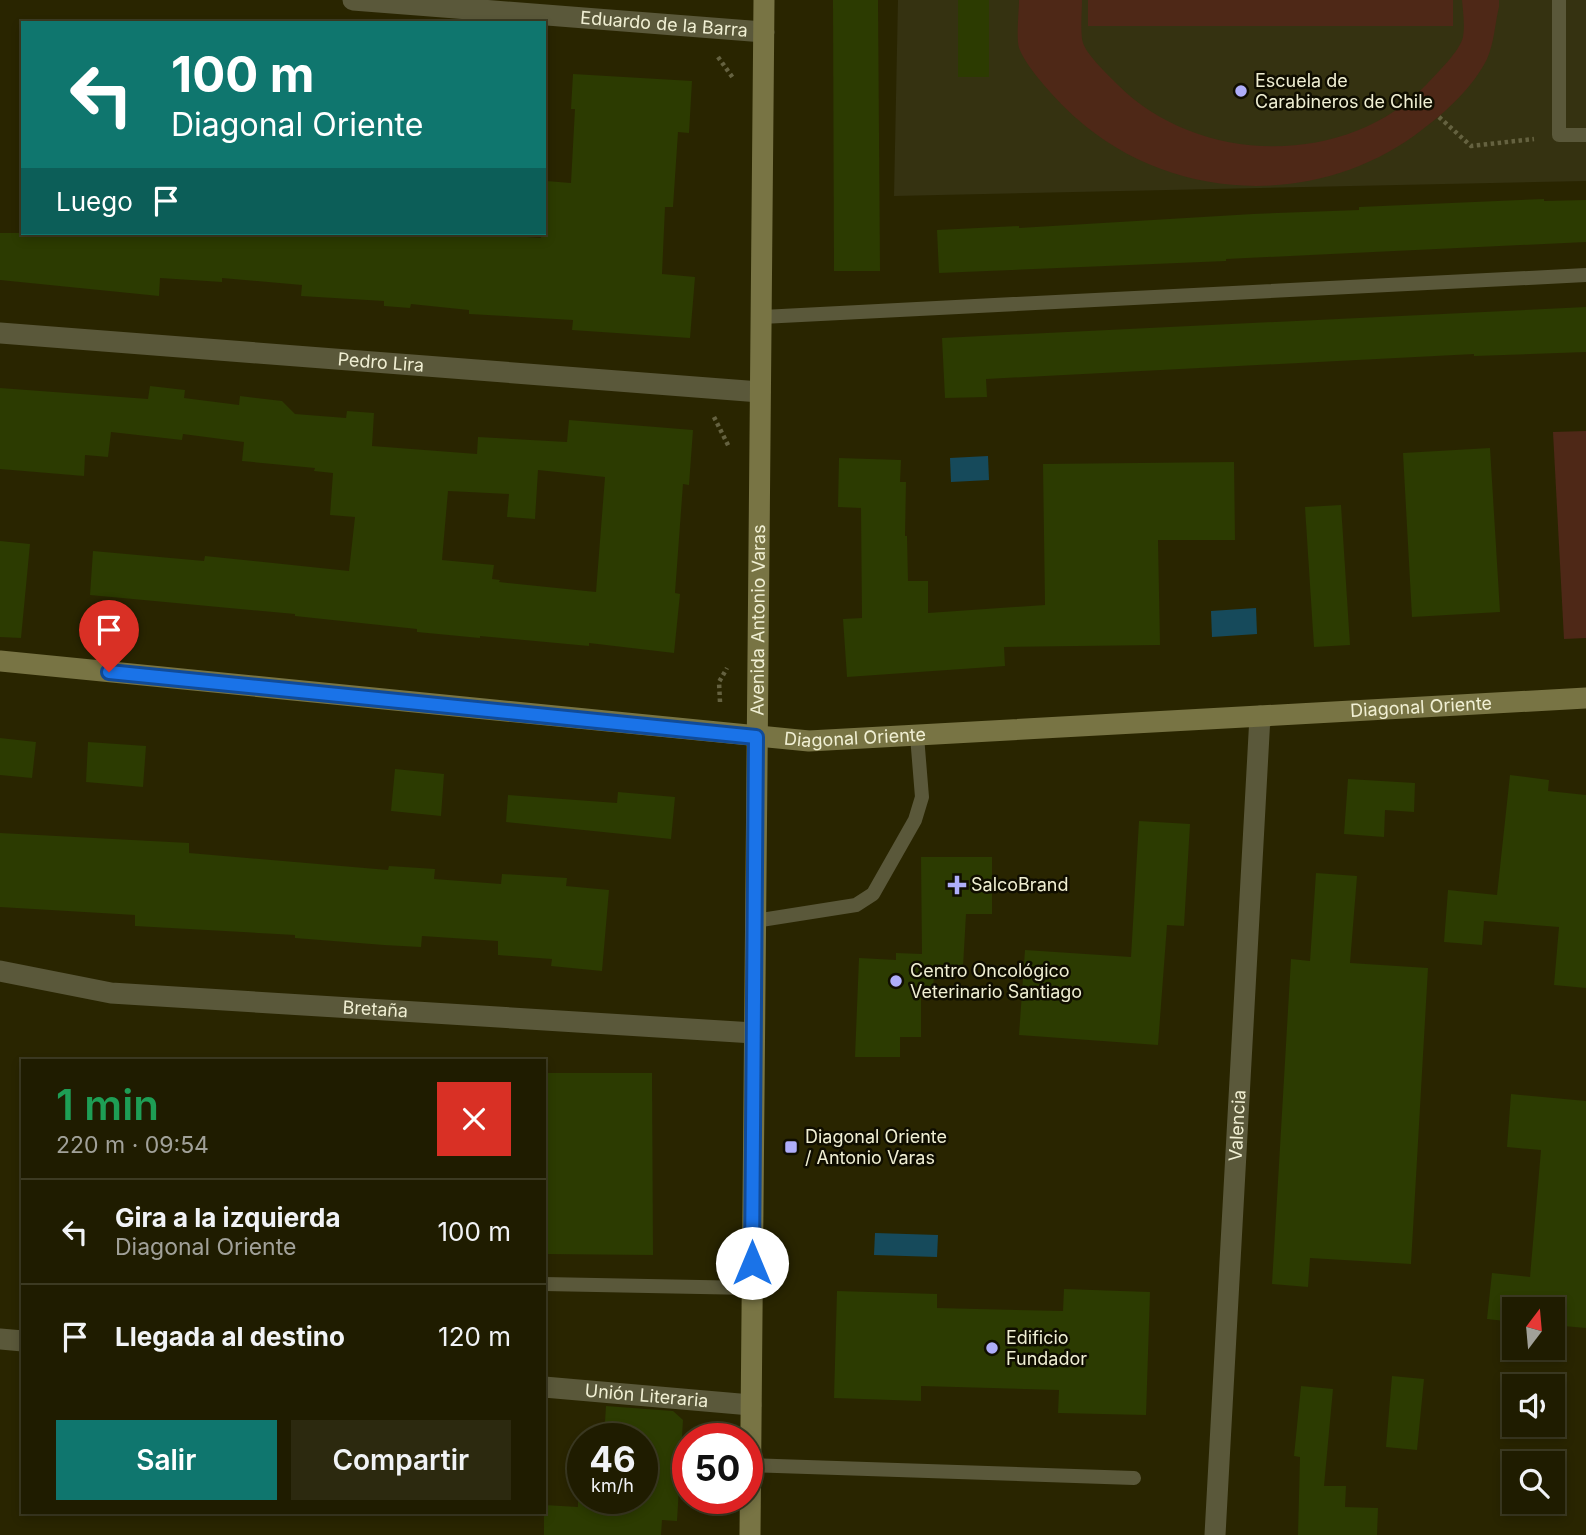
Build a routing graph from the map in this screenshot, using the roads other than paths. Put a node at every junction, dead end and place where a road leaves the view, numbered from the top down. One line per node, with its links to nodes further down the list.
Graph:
1 (353, 0): 4 (street, Eduardo de la Barra)
2 (764, 0): 4 (main road, Avenida Antonio Varas)
3 (1559, 0): 5 (lane)
4 (764, 32): 7 (main road, Avenida Antonio Varas)
5 (1586, 135)
6 (1586, 275): 7 (lane)
7 (760, 317): 9 (main road, Avenida Antonio Varas)
8 (0, 332): 9 (street, Pedro Lira)
9 (760, 392): 14 (main road, Avenida Antonio Varas)
10 (0, 661): 14 (main road, Diagonal Oriente)
11 (1586, 698): 12 (main road, Diagonal Oriente)
12 (1260, 716): 13 (main road, Diagonal Oriente); 29 (street, Valencia)
13 (917, 736): 14 (main road, Diagonal Oriente); 15 (lane)
14 (756, 737): 15 (main road, Avenida Antonio Varas)
15 (755, 921): 17 (main road, Avenida Antonio Varas)
16 (0, 971): 17 (street, Bretaña)
17 (754, 1033): 19 (main road, Avenida Antonio Varas)
18 (546, 1284): 19 (lane)
19 (752, 1288): 23 (main road, Avenida Antonio Varas)
20 (0, 1339): 21 (street)
21 (21, 1341)
22 (546, 1387): 23 (street, Unión Literaria)
23 (751, 1405): 24 (main road, Avenida Antonio Varas)
24 (751, 1423)
25 (763, 1465): 26 (lane)
26 (1134, 1478)
27 (750, 1514): 28 (main road, Avenida Antonio Varas)
28 (750, 1535)
29 (1215, 1535)

